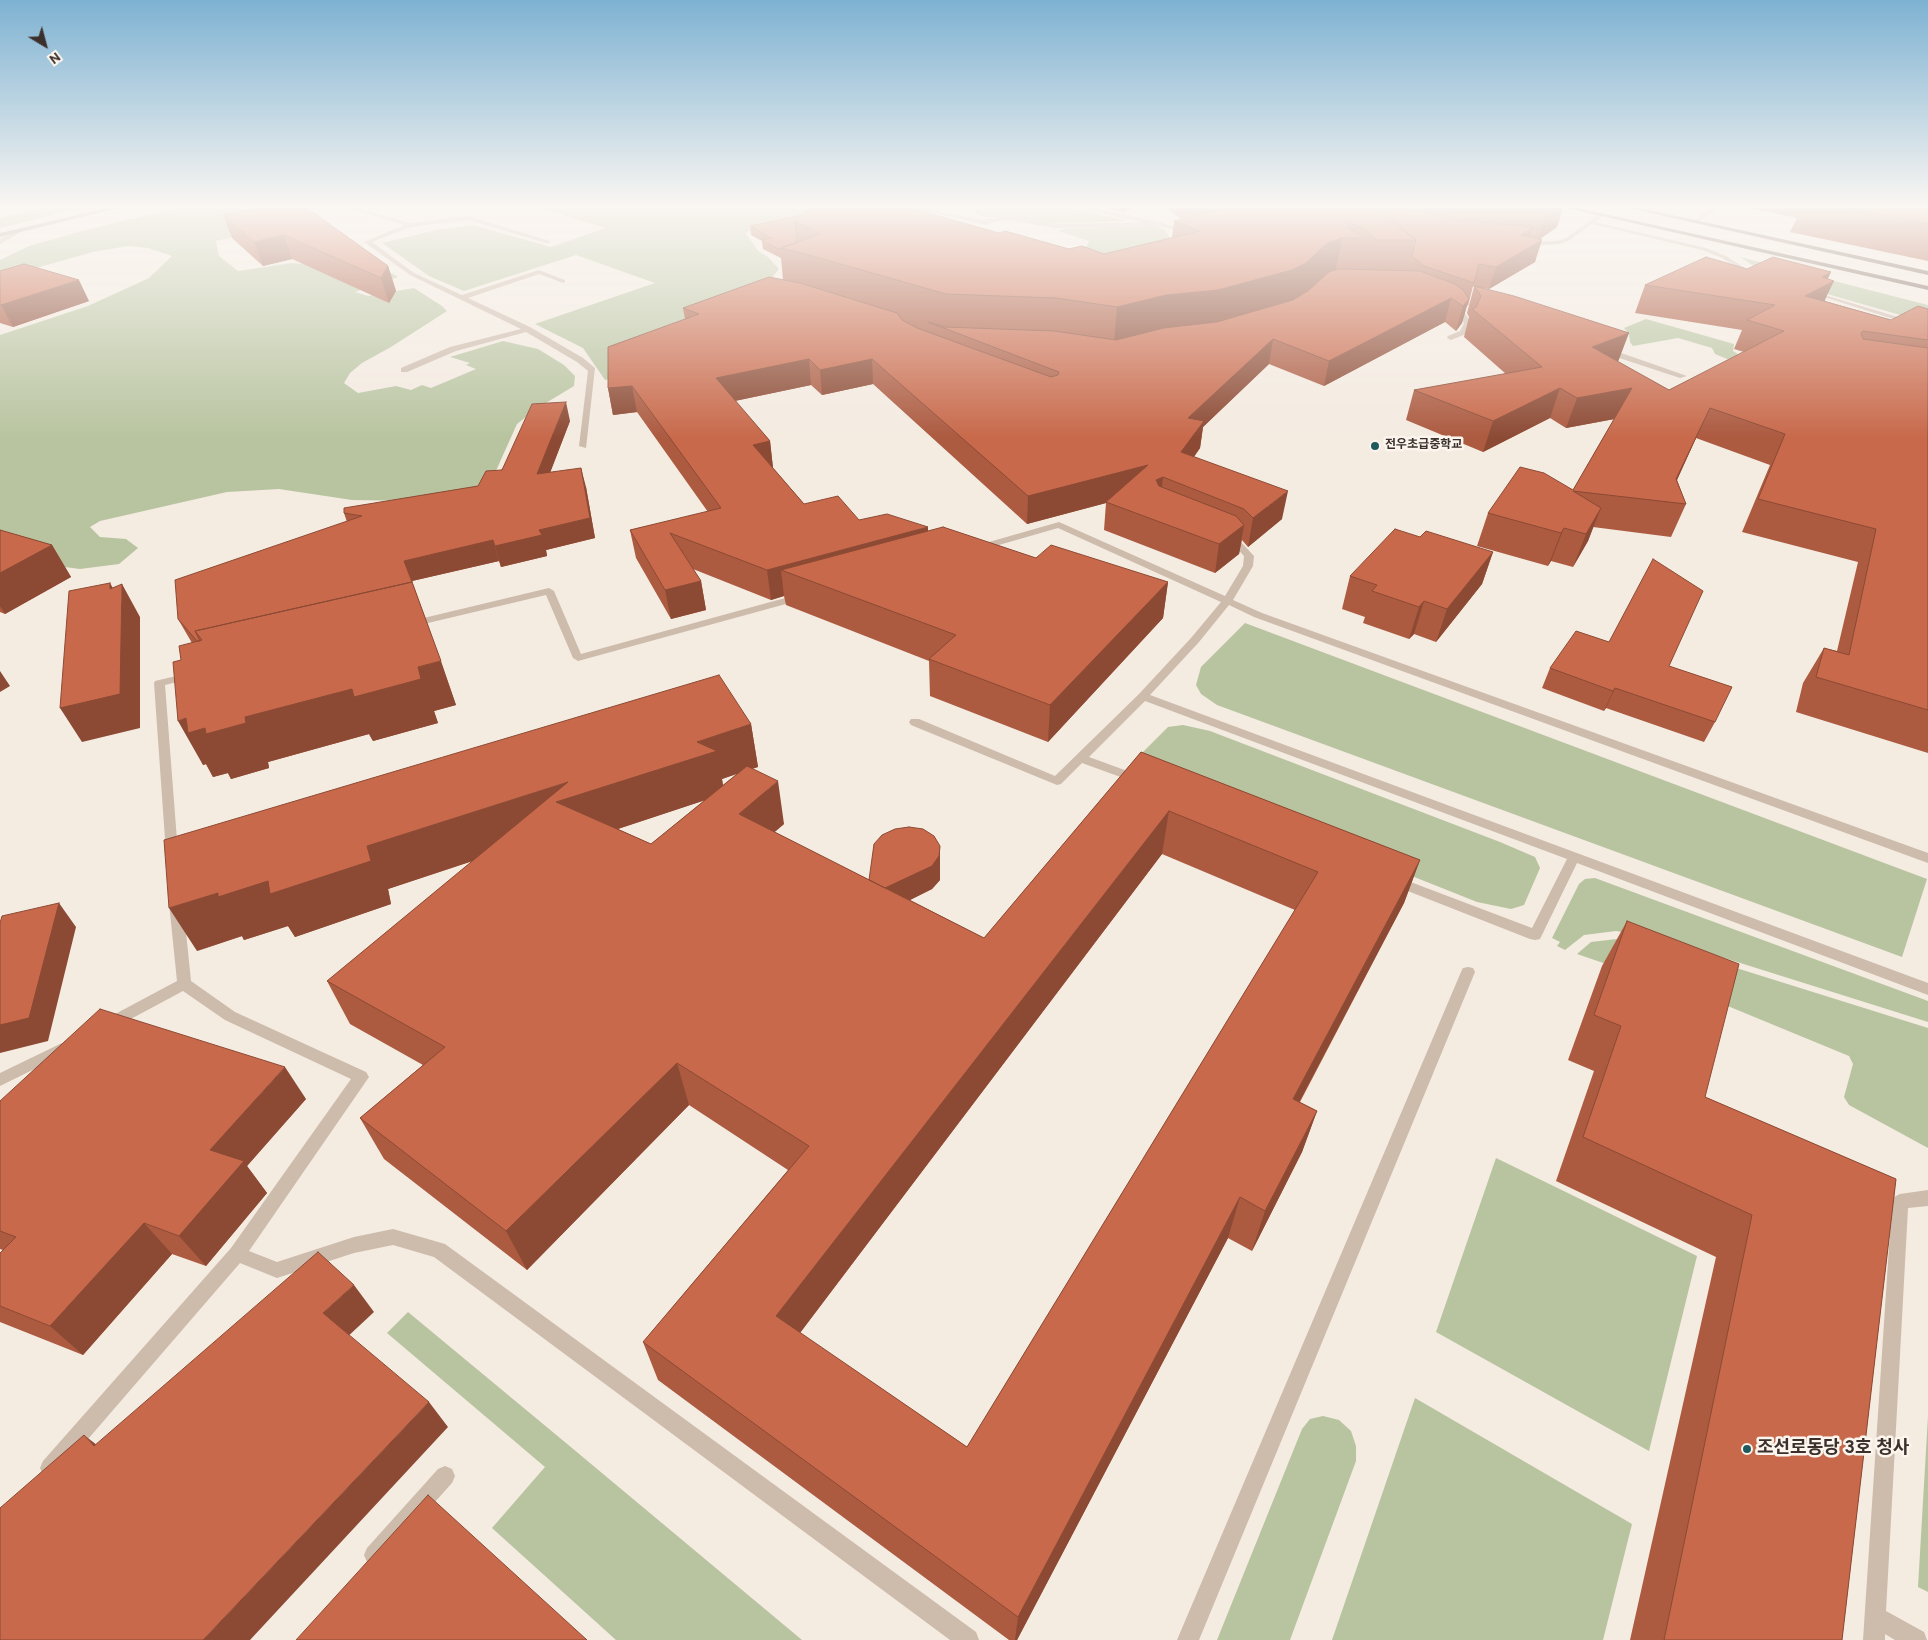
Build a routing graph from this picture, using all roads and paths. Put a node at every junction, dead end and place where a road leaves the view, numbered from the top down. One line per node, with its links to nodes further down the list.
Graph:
1 (434, 285): 6 (street)
2 (501, 285): 6 (street)
3 (1912, 285): 4 (main road)
4 (1928, 288)
5 (1807, 290): 10 (street)
6 (461, 298): 11 (street)
7 (1443, 302): 8 (street)
8 (1452, 306): 9 (street); 12 (street)
9 (1468, 309)
10 (1928, 328)
11 (527, 329): 14 (street); 16 (street)
12 (1451, 338)
13 (1594, 346): 15 (street)
14 (404, 370)
15 (1683, 376)
16 (583, 446)
17 (1218, 534): 20 (street)
18 (963, 552): 20 (street)
19 (809, 594): 21 (street)
20 (1227, 600): 23 (street); 28 (street)
21 (397, 627)
22 (206, 672): 29 (street)
23 (1143, 696): 25 (street); 27 (street)
24 (915, 722): 25 (street)
25 (1081, 758): 26 (street)
26 (1146, 783)
27 (1574, 856): 30 (street); 34 (street)
28 (1928, 858)
29 (173, 867)
30 (1387, 877)
31 (175, 887): 33 (street)
32 (1468, 972): 45 (street)
33 (184, 984): 35 (street); 39 (street)
34 (1928, 989)
35 (100, 1029)
36 (75, 1043): 37 (street)
37 (0, 1080)
38 (1928, 1198): 43 (street)
39 (237, 1254): 41 (street); 44 (street)
40 (445, 1476): 42 (street)
41 (39, 1480)
42 (361, 1569)
43 (1876, 1617): 46 (street); 47 (street)
44 (968, 1640)
45 (1188, 1640)
46 (1874, 1640)
47 (1916, 1640)

